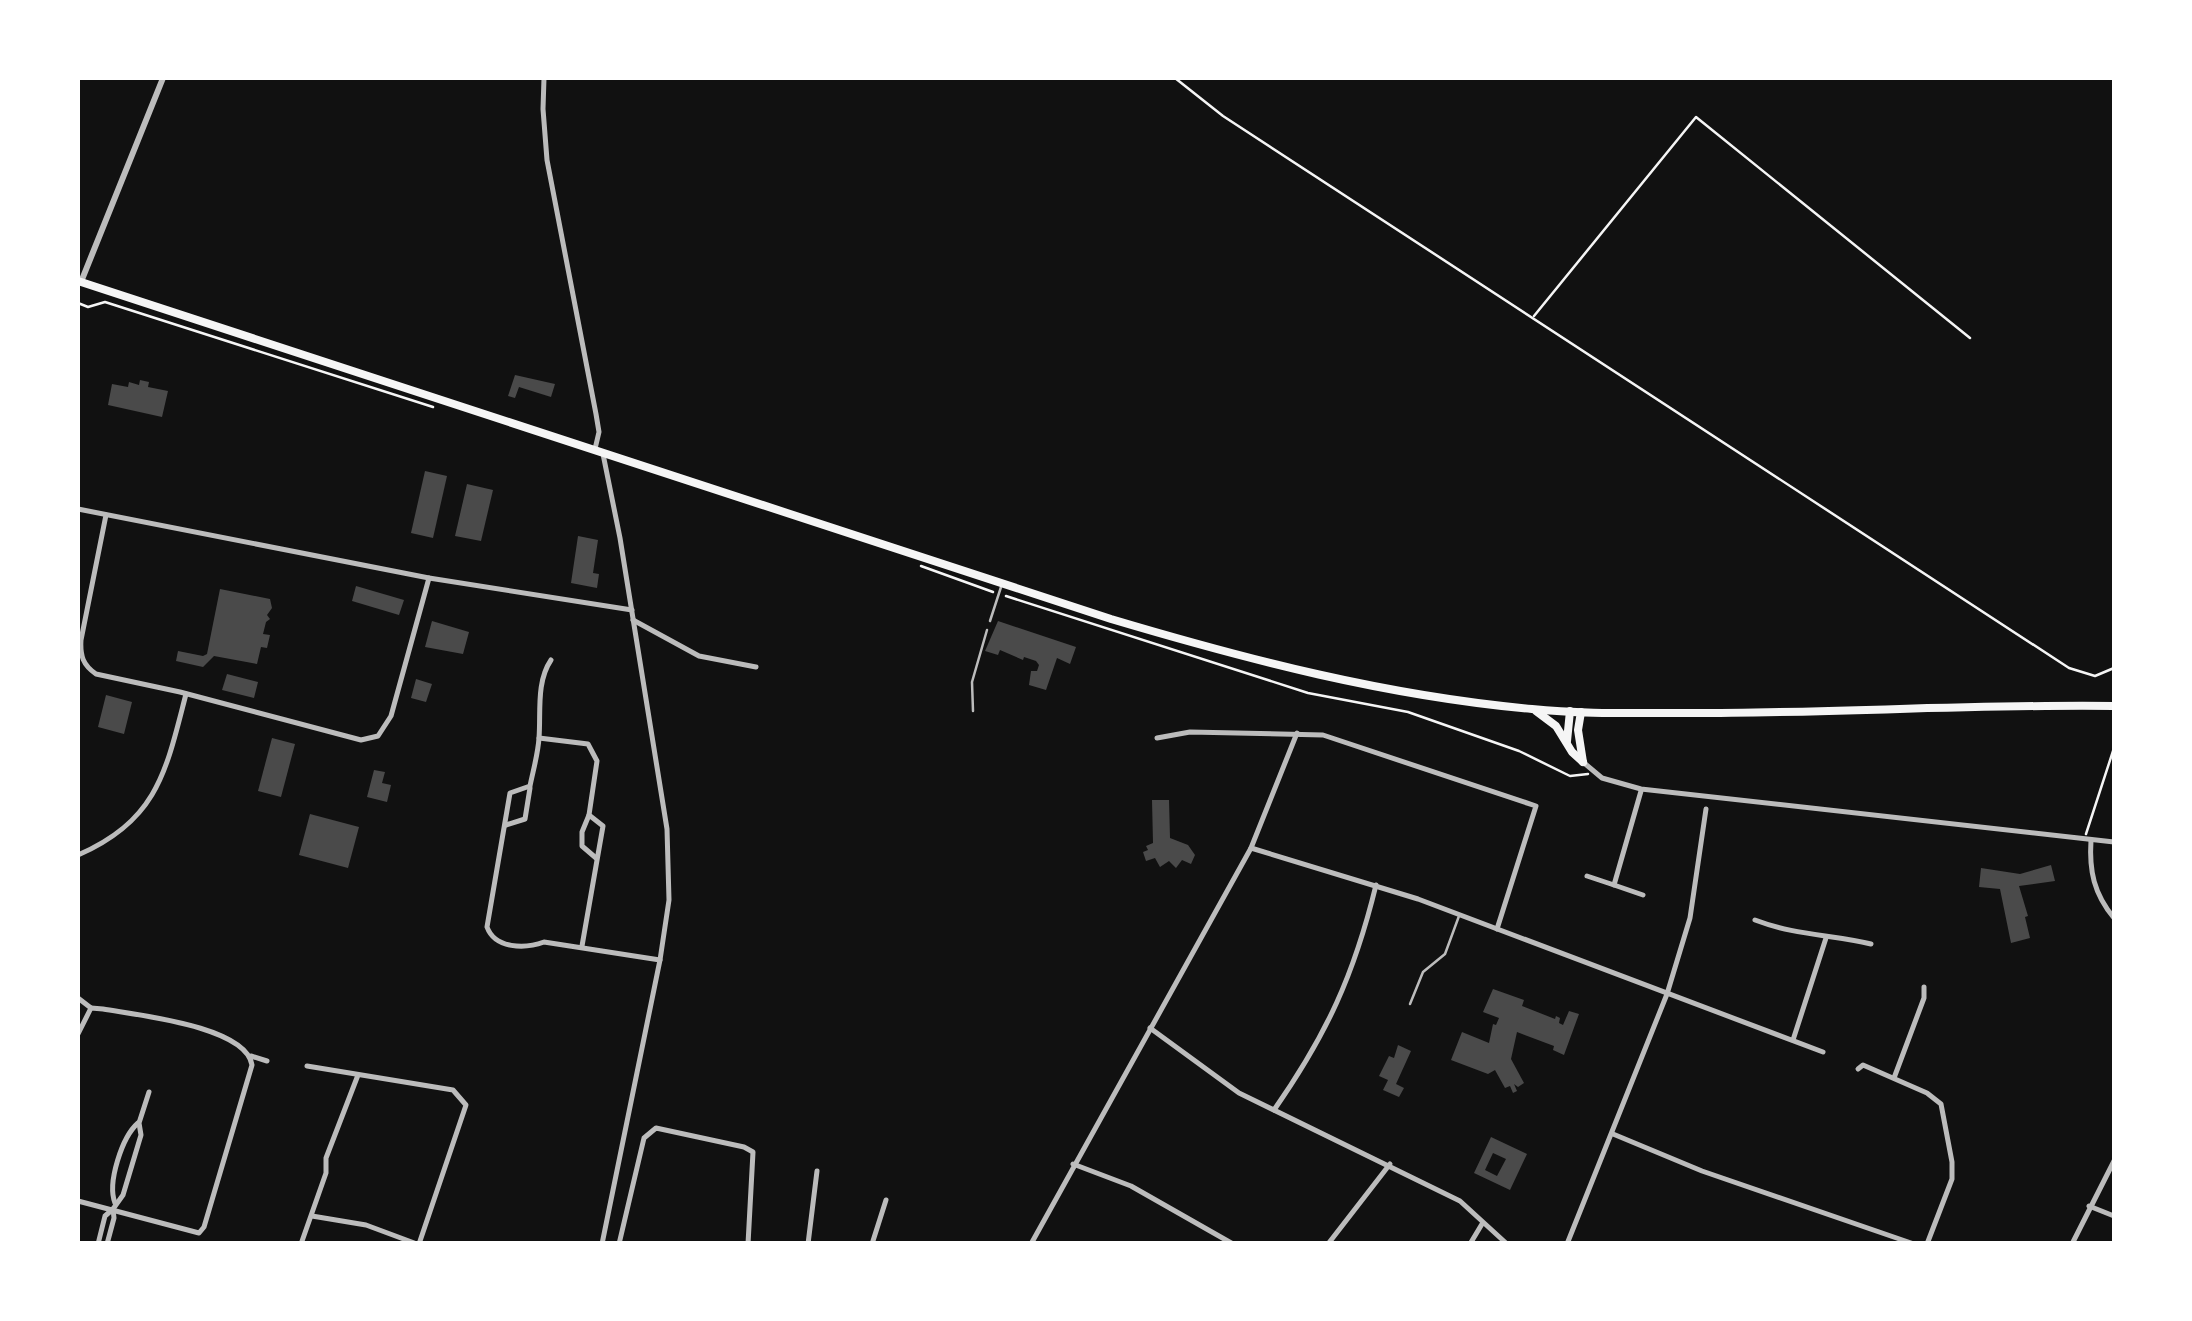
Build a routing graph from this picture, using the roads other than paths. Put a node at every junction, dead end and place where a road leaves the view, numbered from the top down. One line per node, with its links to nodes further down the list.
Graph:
1 (163, 78): 3 (street)
2 (544, 78): 4 (street)
3 (79, 282): 4 (main road)
4 (598, 450): 8 (main road); 9 (street)
5 (78, 509): 6 (street)
6 (106, 515): 7 (street); 15 (street)
7 (430, 578): 9 (street); 15 (street)
8 (1002, 584): 11 (lane); 17 (main road)
9 (632, 610): 10 (street)
10 (634, 620): 14 (street); 47 (street)
11 (990, 621)
12 (987, 630): 19 (lane)
13 (551, 660): 22 (street)
14 (756, 667)
15 (186, 694): 34 (street)
16 (2114, 706): 20 (main road)
17 (1535, 710): 18 (main road); 24 (main road)
18 (1570, 711): 20 (main road); 24 (main road)
19 (974, 712)
20 (1581, 712): 25 (main road)
21 (1297, 733): 23 (street); 33 (street); 43 (street)
22 (539, 738): 26 (street); 29 (street)
23 (1156, 738)
24 (1567, 740): 25 (main road)
25 (1583, 762): 27 (street)
26 (530, 786): 30 (street); 30 (street)
27 (1641, 789): 31 (street); 38 (street)
28 (1706, 809): 49 (street)
29 (589, 815): 35 (street); 35 (street)
30 (506, 825): 46 (street)
31 (2088, 840): 32 (street); 41 (street)
32 (2114, 842)
33 (1250, 848): 37 (street); 53 (street)
34 (78, 856)
35 (596, 858): 46 (street)
36 (1587, 876): 38 (street)
37 (1376, 885): 40 (street); 64 (street)
38 (1614, 885): 39 (street)
39 (1643, 895)
40 (1459, 914): 43 (street); 51 (lane)
41 (2114, 918)
42 (1755, 920): 44 (street)
43 (1497, 930): 49 (street)
44 (1826, 938): 45 (street); 55 (street)
45 (1871, 944)
46 (582, 946): 47 (street)
47 (660, 960): 82 (street)
48 (1924, 987): 62 (street)
49 (1667, 994): 55 (street); 66 (street)
50 (78, 998): 52 (street)
51 (1410, 1004)
52 (90, 1008): 54 (street); 57 (street)
53 (1150, 1028): 64 (street); 68 (street)
54 (78, 1034)
55 (1792, 1041): 56 (street)
56 (1823, 1052)
57 (251, 1056): 58 (street); 73 (street)
58 (267, 1062)
59 (307, 1066): 61 (street)
60 (1858, 1069): 62 (street)
61 (358, 1075): 75 (street); 81 (street)
62 (1894, 1078): 94 (street)
63 (149, 1092): 65 (street)
64 (1274, 1110): 69 (street)
65 (139, 1123): 73 (street); 73 (street)
66 (1613, 1134): 92 (street); 93 (street)
67 (2114, 1161): 74 (street)
68 (1074, 1164): 87 (street); 88 (street)
69 (1390, 1164): 77 (street); 89 (street)
70 (817, 1171): 85 (street)
71 (886, 1200): 86 (street)
72 (78, 1201): 73 (street)
73 (114, 1206): 78 (street); 79 (street)
74 (2089, 1206): 76 (street); 95 (street)
75 (312, 1216): 80 (street); 81 (street)
76 (2114, 1216)
77 (1482, 1224): 90 (street); 91 (street)
78 (98, 1244)
79 (107, 1244)
80 (301, 1244)
81 (418, 1244)
82 (602, 1244)
83 (619, 1244): 84 (street)
84 (748, 1244)
85 (808, 1244)
86 (872, 1244)
87 (1031, 1244)
88 (1233, 1244)
89 (1328, 1244)
90 (1470, 1244)
91 (1507, 1244)
92 (1567, 1244)
93 (1914, 1244)
94 (1927, 1244)
95 (2072, 1244)

